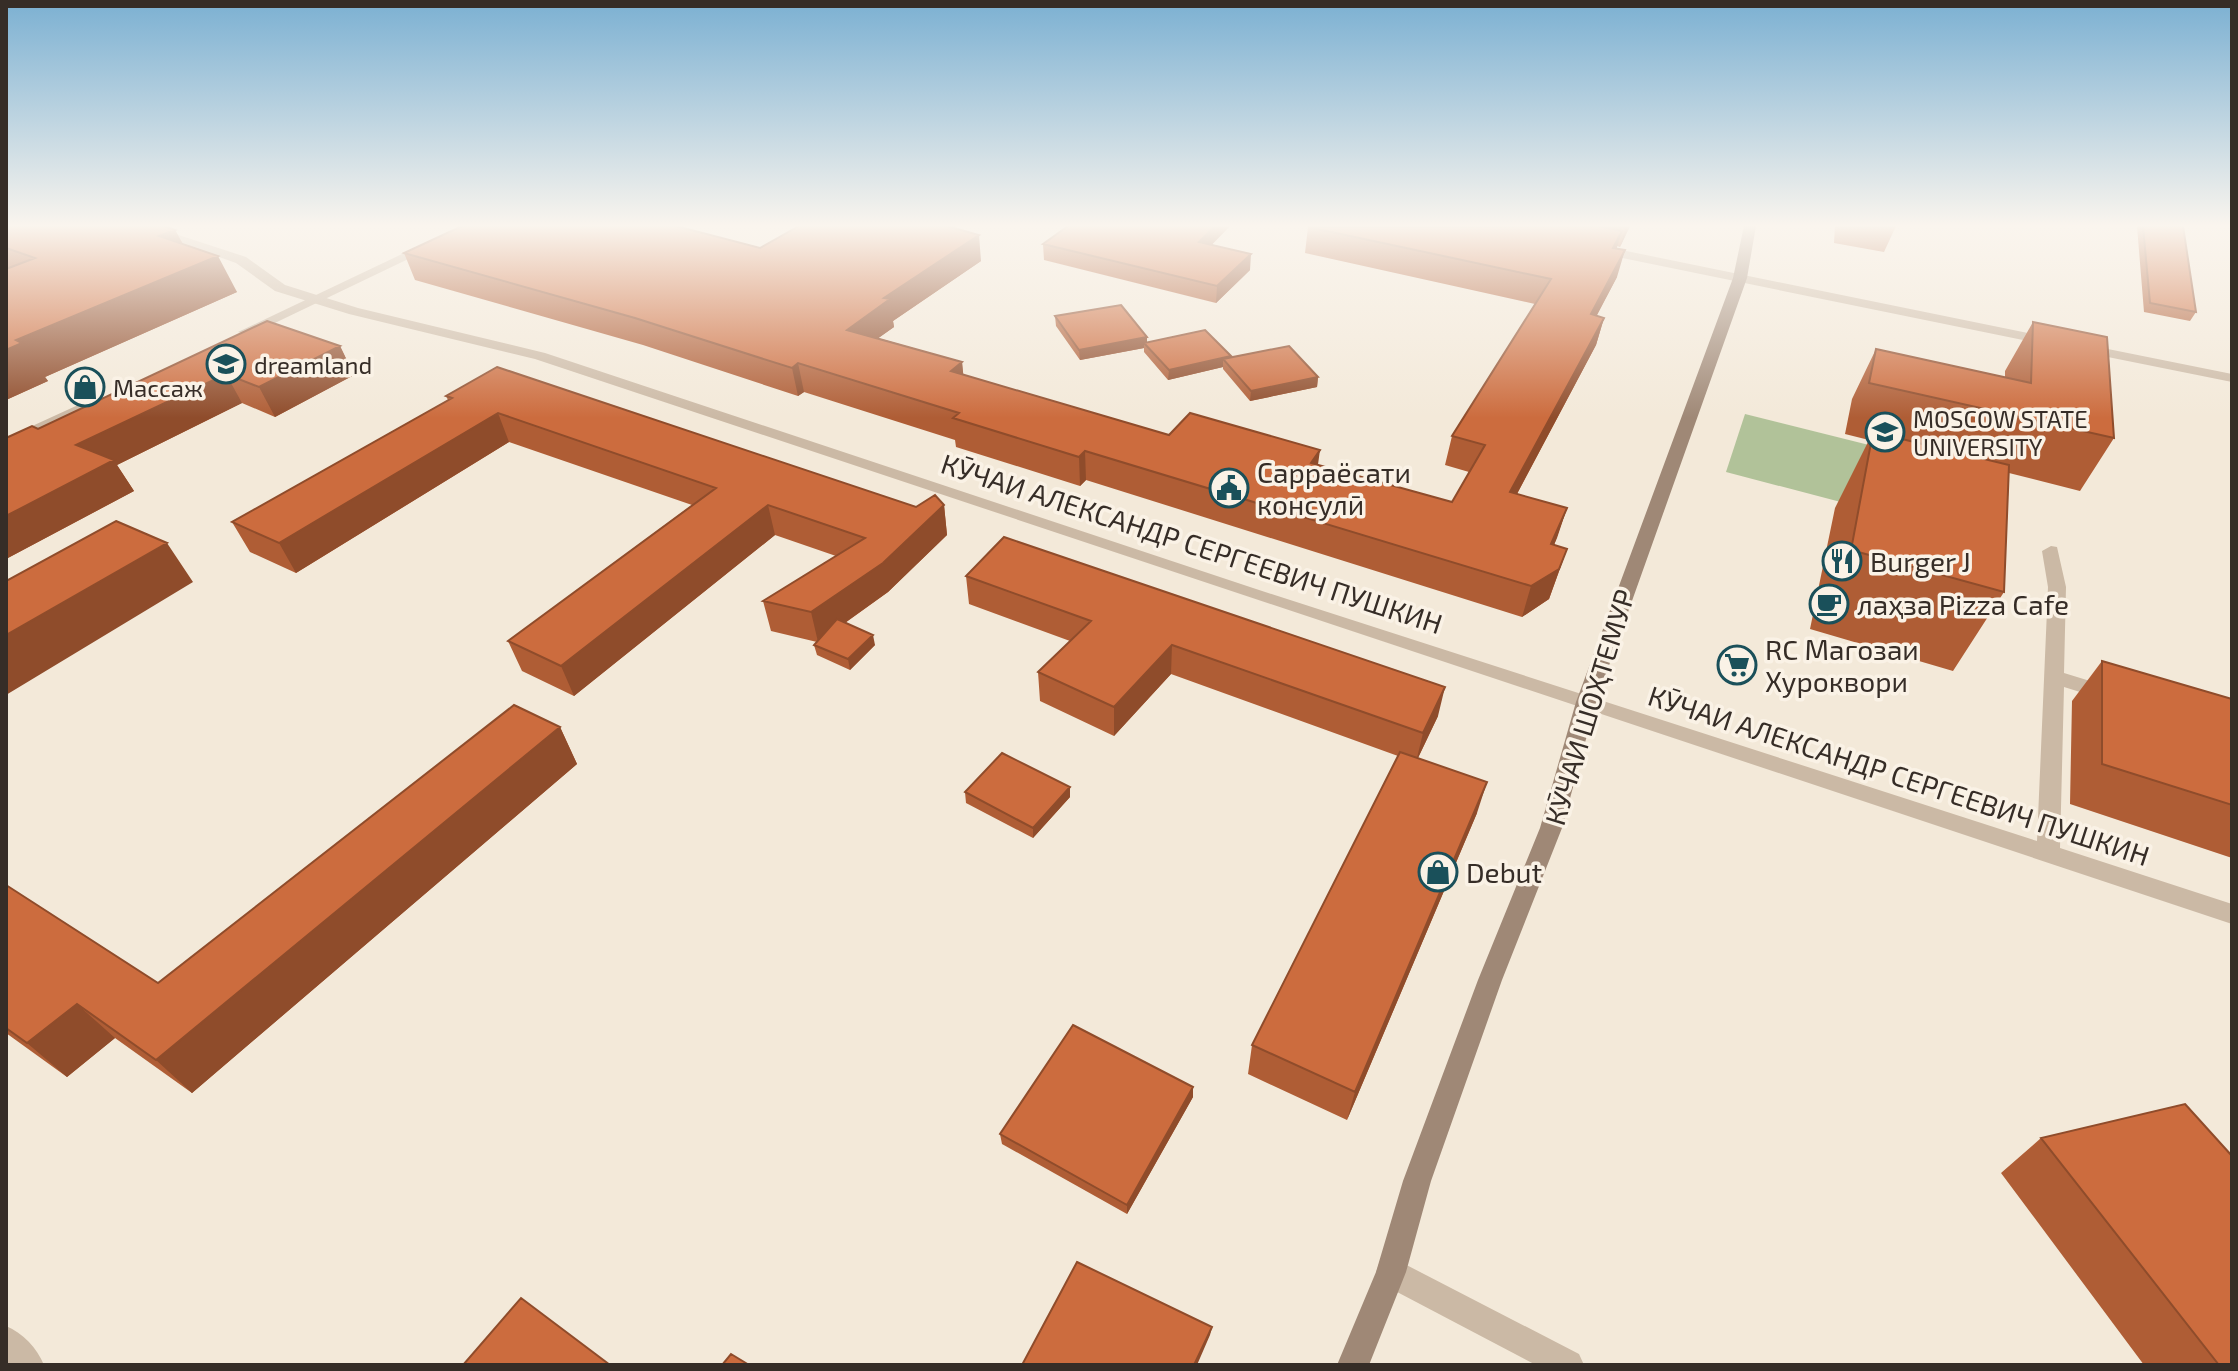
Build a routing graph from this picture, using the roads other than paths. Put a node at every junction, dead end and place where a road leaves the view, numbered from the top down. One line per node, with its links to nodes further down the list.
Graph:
1 (286, 290): 5 (street, КӮЧАИ АЛЕКСАНДР СЕРГЕЕВИЧ ПУШКИН)
2 (334, 290): 5 (street)
3 (1736, 290): 13 (main road, КӮЧАИ ШОҲТЕМУР)
4 (1799, 290): 7 (street)
5 (315, 299): 6 (street); 13 (street, КӮЧАИ АЛЕКСАНДР СЕРГЕЕВИЧ ПУШКИН)
6 (232, 338)
7 (2232, 378)
8 (107, 396): 9 (street)
9 (6, 444)
10 (2051, 551): 11 (street)
11 (2054, 677): 12 (street); 14 (street)
12 (2128, 699)
13 (1586, 702): 14 (street, КӮЧАИ АЛЕКСАНДР СЕРГЕЕВИЧ ПУШКИН); 16 (main road, КӮЧАИ ШОҲТЕМУР)
14 (2048, 854): 15 (street, КӮЧАИ АЛЕКСАНДР СЕРГЕЕВИЧ ПУШКИН)
15 (2232, 914)
16 (1391, 1272): 19 (main road, КӮЧАИ ШОҲТЕМУР); 20 (street)
17 (6, 1342): 18 (street)
18 (28, 1365)
19 (1353, 1365)
20 (1568, 1365)

